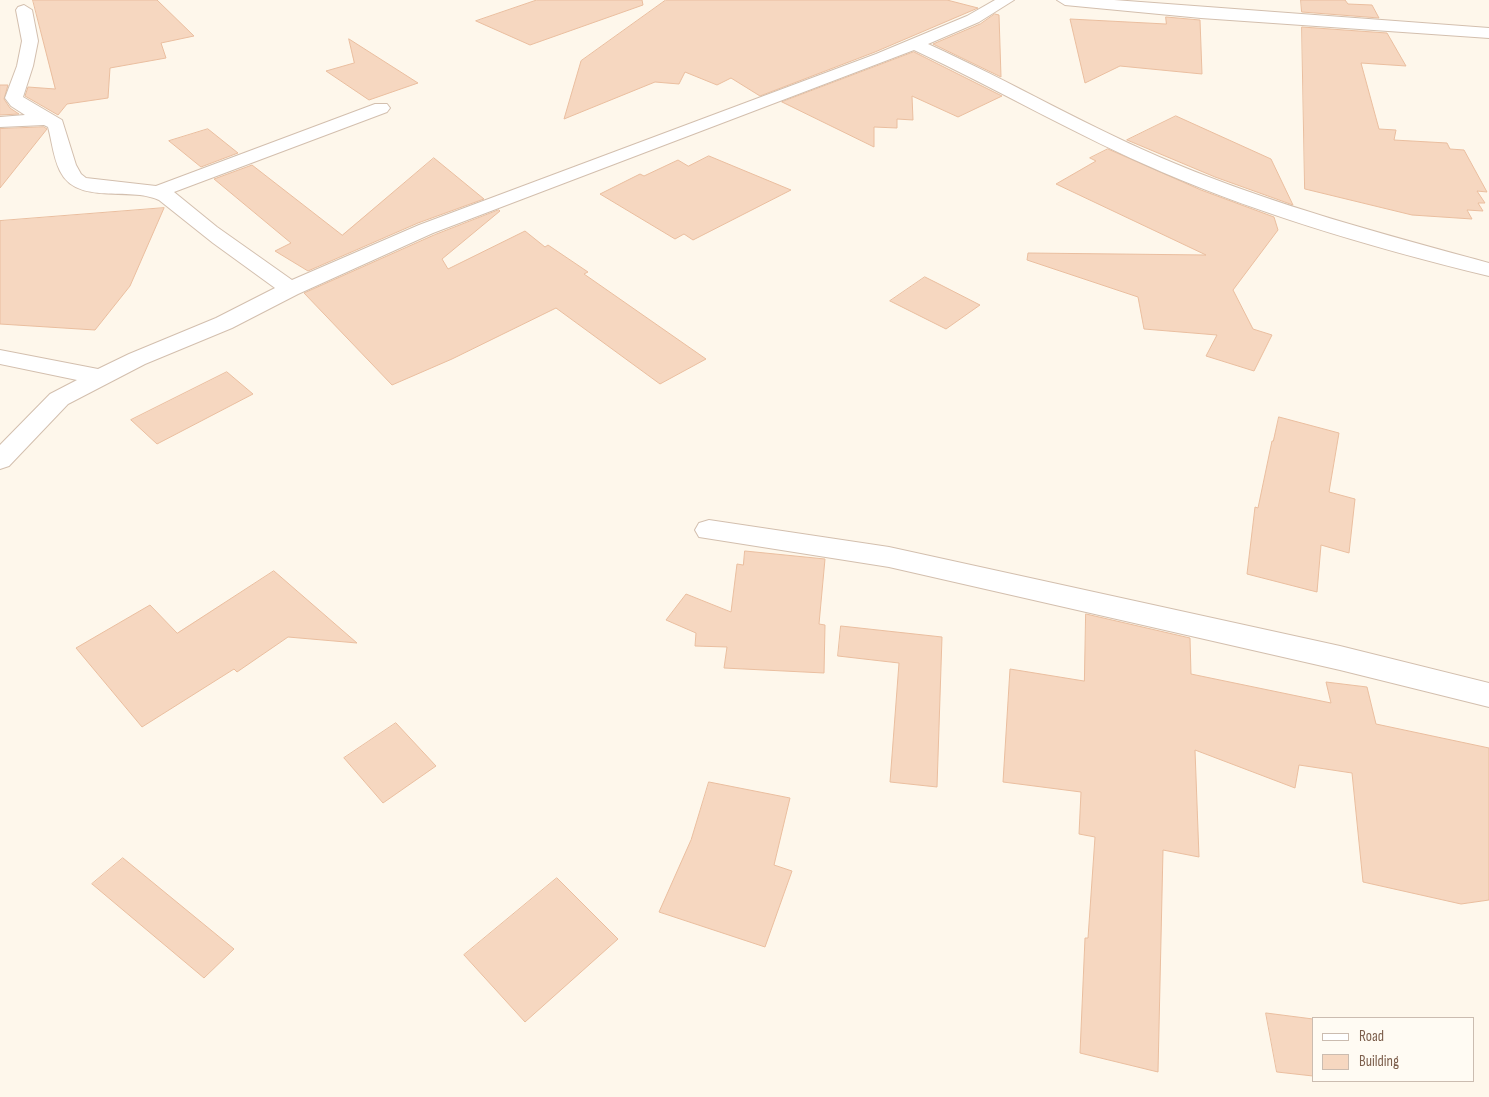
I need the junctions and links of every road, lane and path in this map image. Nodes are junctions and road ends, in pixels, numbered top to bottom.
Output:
1 (1006, 0) edge
2 (1065, 0) edge
3 (24, 10) dead end
4 (1489, 34) edge
5 (914, 44) junction
6 (381, 108) dead end
7 (48, 118) junction
8 (0, 122) edge
9 (157, 192) junction
10 (1489, 270) edge
11 (290, 289) junction
12 (0, 357) edge
13 (99, 376) junction
14 (0, 460) edge
15 (709, 530) dead end
16 (1489, 695) edge

1 - 5 street
2 - 4 street
3 - 7 street
5 - 10 street
5 - 11 street
6 - 9 street
7 - 8 street
7 - 9 street
9 - 11 street
11 - 13 street
12 - 13 street
13 - 14 street
15 - 16 street

